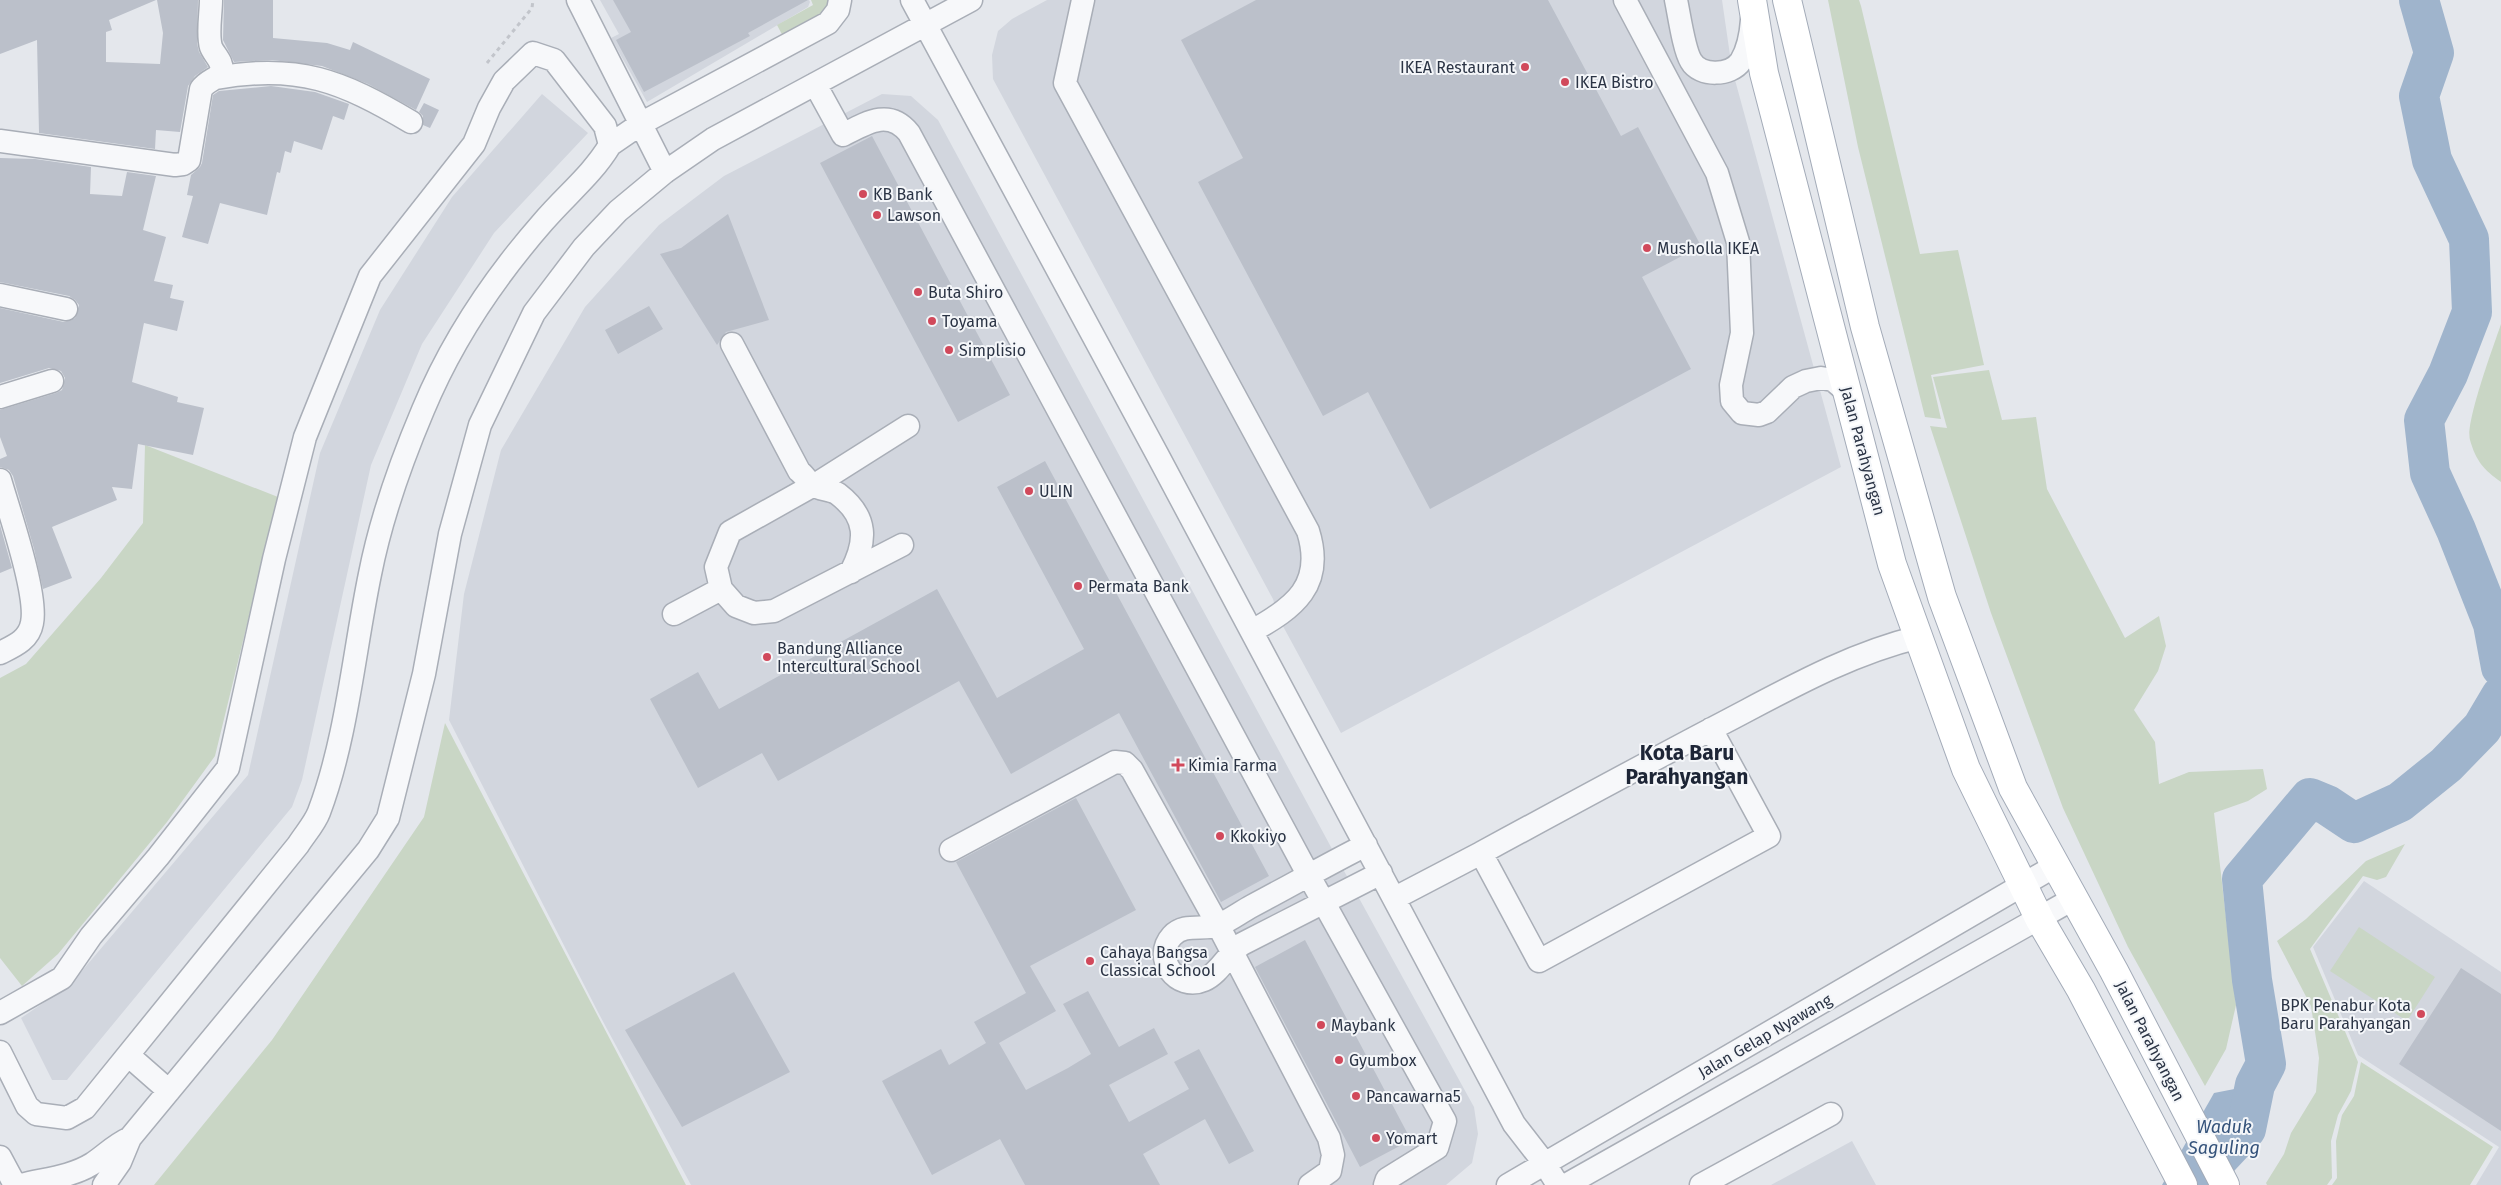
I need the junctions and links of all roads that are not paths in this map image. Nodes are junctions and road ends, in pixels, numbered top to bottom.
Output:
1 (210, 0) edge
2 (578, 0) edge
3 (840, 0) edge
4 (912, 0) edge
5 (971, 0) edge
6 (1083, 0) edge
7 (1625, 0) edge
8 (1676, 0) edge
9 (1787, 0) edge
10 (1753, 2) edge
11 (925, 24) junction
12 (216, 78) junction
13 (815, 84) junction
14 (411, 122) dead end
15 (642, 123) junction
16 (0, 141) edge
17 (610, 146) junction
18 (664, 172) junction
19 (0, 295) edge
20 (66, 308) dead end
21 (732, 344) dead end
22 (52, 381) dead end
23 (1847, 392) junction
24 (0, 397) edge
25 (908, 426) dead end
26 (0, 480) edge
27 (813, 485) junction
28 (902, 545) dead end
29 (852, 572) junction
30 (721, 589) junction
31 (674, 614) dead end
32 (1252, 631) junction
33 (1919, 637) junction
34 (0, 653) edge
35 (1711, 729) junction
36 (1366, 845) junction
37 (951, 850) dead end
38 (1481, 853) junction
39 (2055, 866) junction
40 (1381, 872) junction
41 (1309, 876) junction
42 (2023, 886) junction
43 (1395, 898) junction
44 (2073, 900) junction
45 (1324, 903) junction
46 (2040, 920) junction
47 (1218, 926) junction
48 (1231, 951) junction
49 (0, 1013) edge
50 (0, 1052) edge
51 (128, 1055) junction
52 (169, 1091) junction
53 (1831, 1114) dead end
54 (1514, 1124) junction
55 (130, 1138) junction
56 (0, 1157) edge
57 (1545, 1164) junction
58 (1519, 1182) edge
59 (16, 1185) edge
60 (21, 1185) edge
61 (104, 1185) edge
62 (1310, 1185) edge
63 (1385, 1185) edge
64 (1558, 1185) edge
65 (1566, 1185) edge
66 (1701, 1185) edge
67 (2183, 1185) edge
68 (2225, 1185) edge

1 - 12 street
2 - 15 street
3 - 15 street
4 - 11 street
5 - 11 street
6 - 32 street
7 - 23 street
8 - 10 street
9 - 10 main road
9 - 39 main road, Jalan Parahyangan
10 - 23 main road, Jalan Parahyangan
11 - 13 street
11 - 32 street
12 - 14 street
12 - 16 street
13 - 18 street
13 - 41 street
15 - 17 street
15 - 18 street
17 - 49 street
17 - 51 street
18 - 52 street
19 - 20 street
21 - 27 street
22 - 24 street
23 - 33 main road, Jalan Parahyangan
25 - 27 street
26 - 34 street
27 - 29 street
27 - 30 street
28 - 29 street
29 - 30 street
30 - 31 street
32 - 36 street
33 - 35 street
33 - 42 main road, Jalan Parahyangan
35 - 38 street
35 - 38 street
36 - 40 street
36 - 41 street
37 - 47 street
38 - 43 street
39 - 42 street
39 - 44 main road, Jalan Parahyangan
40 - 43 street
40 - 45 street
41 - 45 street
41 - 47 street
42 - 46 main road, Jalan Parahyangan
42 - 57 street, Jalan Gelap Nyawang
43 - 54 street
44 - 46 street
44 - 68 main road, Jalan Parahyangan
45 - 48 street
45 - 63 street
46 - 65 street, Jalan Gelap Nyawang
46 - 67 main road, Jalan Parahyangan
47 - 48 street
47 - 48 street
48 - 62 street
50 - 51 street
51 - 52 street
52 - 55 street
53 - 66 street
54 - 57 street
54 - 58 street
55 - 60 street
55 - 61 street
56 - 59 street
57 - 58 street, Jalan Gelap Nyawang
57 - 64 street

